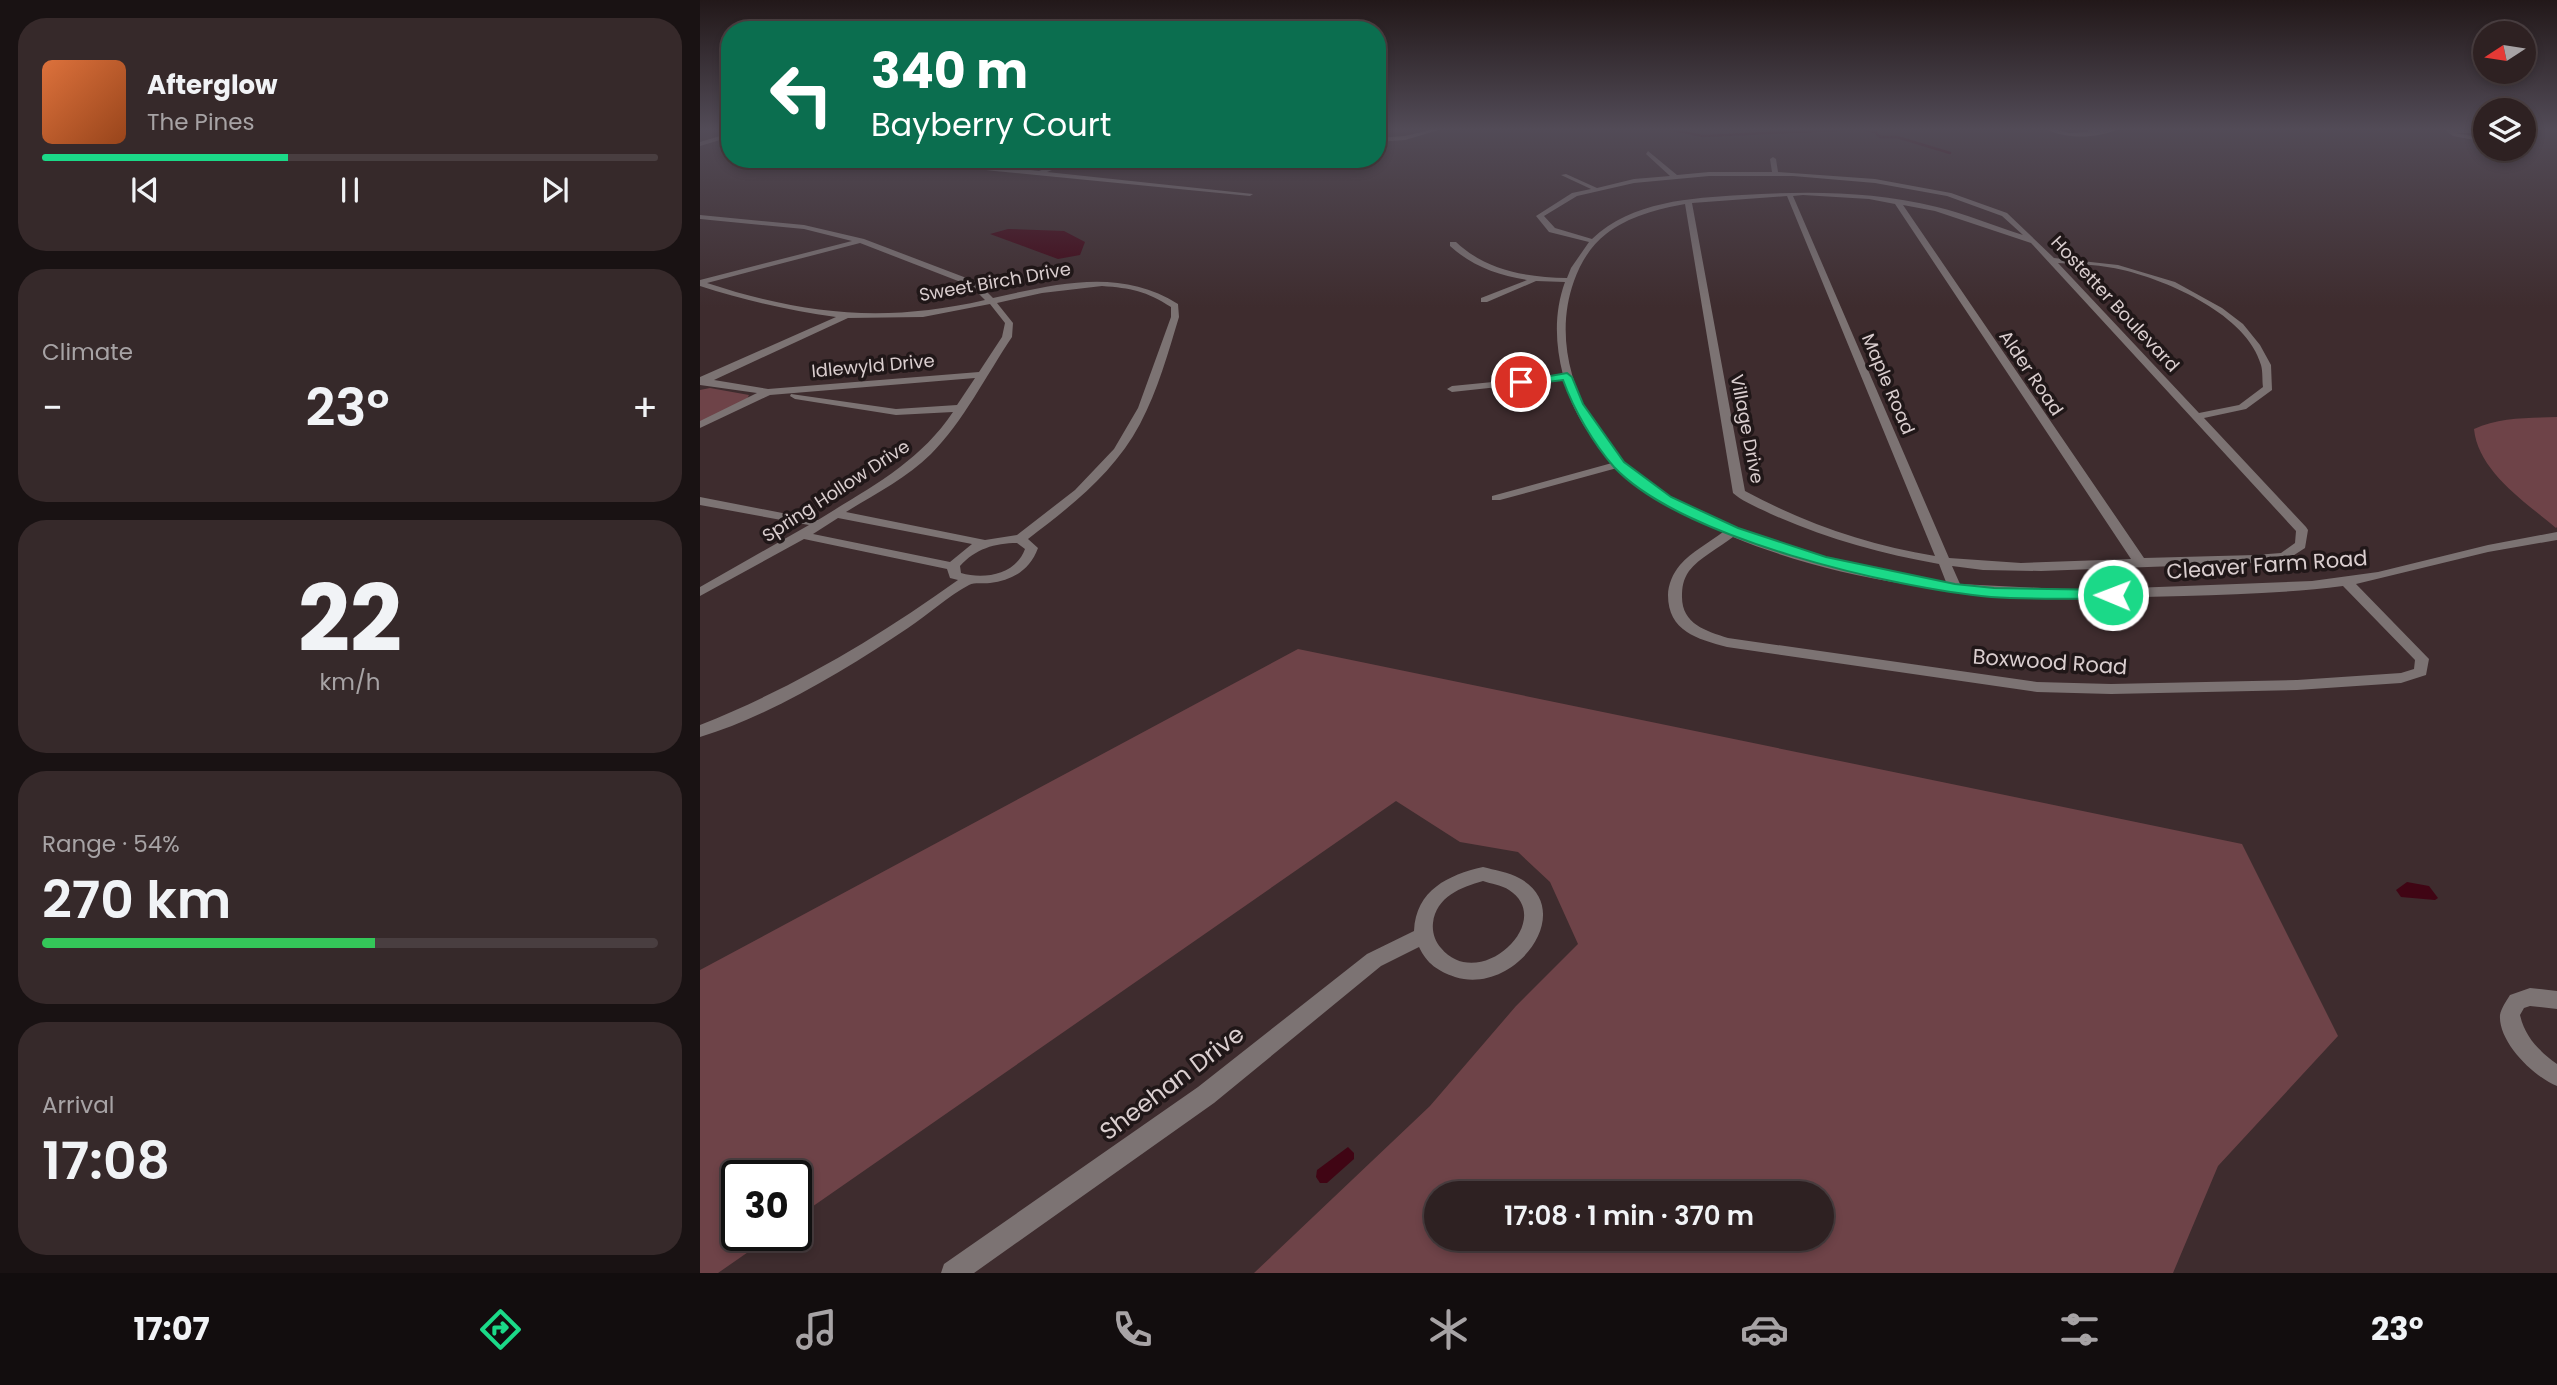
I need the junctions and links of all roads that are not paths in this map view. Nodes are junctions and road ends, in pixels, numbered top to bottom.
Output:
1 (1194, 188) edge
2 (1593, 188) edge
3 (1919, 188) edge
4 (1789, 193) junction
5 (1250, 194) dead end
6 (1688, 201) junction
7 (1897, 202) junction
8 (700, 217) edge
9 (861, 241) junction
10 (2034, 241) junction
11 (1593, 242) junction
12 (1453, 244) dead end
13 (2053, 260) junction
14 (1533, 280) junction
15 (1570, 280) junction
16 (700, 282) edge
17 (1484, 300) dead end
18 (993, 301) junction
19 (848, 315) junction
20 (982, 375) junction
21 (1567, 377) junction
22 (701, 381) edge
23 (1452, 389) dead end
24 (768, 393) junction
25 (960, 408) junction
26 (2198, 416) junction
27 (700, 425) edge
28 (1619, 464) junction
29 (1496, 498) dead end
30 (700, 501) edge
31 (836, 514) junction
32 (820, 524) junction
33 (1733, 531) junction
34 (802, 535) junction
35 (2557, 536) edge
36 (1020, 539) junction
37 (985, 544) junction
38 (1944, 561) junction
39 (2140, 562) junction
40 (953, 566) junction
41 (967, 580) junction
42 (2347, 582) junction
43 (1955, 588) junction
44 (700, 592) edge
45 (700, 731) edge
46 (1422, 936) junction
47 (2557, 1000) edge
48 (2557, 1076) edge
49 (953, 1273) edge

1 - 5 street
2 - 11 street
3 - 10 street
4 - 6 street, Hostetter Boulevard
4 - 7 street, Hostetter Boulevard
4 - 38 street, Maple Road
6 - 11 street, Hostetter Boulevard
6 - 38 street, Village Drive
7 - 10 street, Hostetter Boulevard
7 - 39 street, Alder Road
8 - 9 street, Spring Hollow Drive
9 - 16 street
9 - 18 street, Spring Hollow Drive
10 - 13 street, Hostetter Boulevard
11 - 15 street, Cleaver Farm Road
12 - 14 street
13 - 26 street, Hostetter Boulevard
13 - 26 street
14 - 15 street
14 - 17 street
15 - 21 street, Cleaver Farm Road
16 - 19 street, Sweet Birch Drive
18 - 19 street, Sweet Birch Drive
18 - 20 street, Spring Hollow Drive
18 - 36 street, Sweet Birch Drive
19 - 22 street
20 - 24 street, Idlewyld Drive
20 - 25 street, Spring Hollow Drive
21 - 23 street
21 - 28 street, Cleaver Farm Road
22 - 24 street, Idlewyld Drive
24 - 25 street, Idlewyld Drive
24 - 27 street
25 - 31 street, Spring Hollow Drive
26 - 39 street, Cleaver Farm Road
28 - 29 street
28 - 33 street, Cleaver Farm Road
30 - 32 street
31 - 32 street, Spring Hollow Drive
31 - 37 street
32 - 34 street, Spring Hollow Drive
33 - 42 street, Boxwood Road
33 - 43 street, Cleaver Farm Road
34 - 40 street
34 - 44 street, Spring Hollow Drive
35 - 42 street, Cleaver Farm Road
36 - 37 street
36 - 41 street
37 - 40 street
38 - 39 street
38 - 43 street, Maple Road
40 - 41 street
41 - 45 street
42 - 43 street, Cleaver Farm Road
46 - 46 street
46 - 49 street, Sheehan Drive
47 - 48 street

